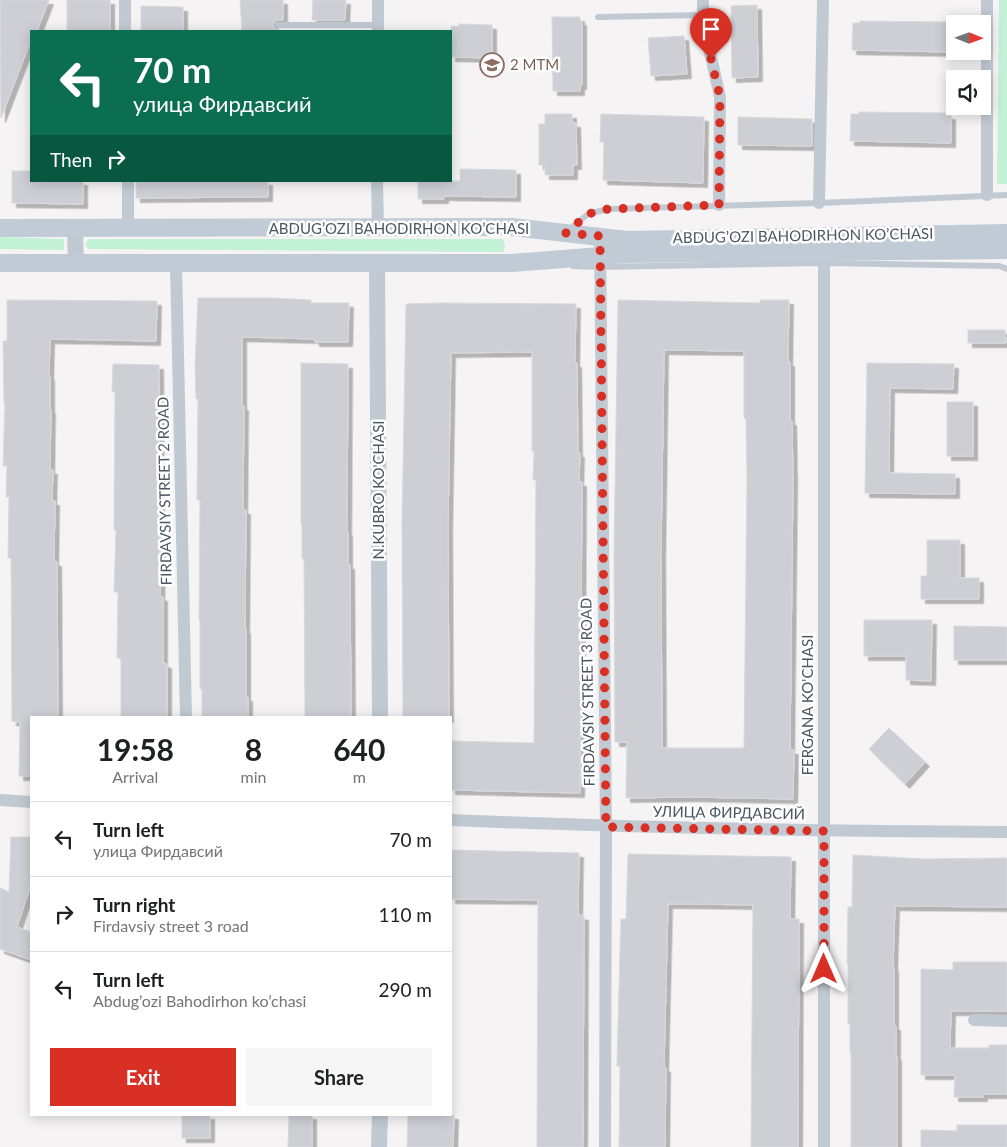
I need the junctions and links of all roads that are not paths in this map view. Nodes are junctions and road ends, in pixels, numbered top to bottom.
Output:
1 (125, 0) edge
2 (378, 0) edge
3 (703, 0) edge
4 (823, 0) edge
5 (987, 0) edge
6 (703, 15) junction
7 (598, 16) dead end
8 (278, 25) dead end
9 (378, 28) edge
10 (126, 30) edge
11 (128, 182) edge
12 (377, 182) edge
13 (987, 195) junction
14 (1007, 195) edge
15 (819, 203) junction
16 (719, 205) junction
17 (378, 227) junction
18 (0, 228) edge
19 (75, 228) junction
20 (128, 228) junction
21 (566, 233) junction
22 (1007, 233) edge
23 (600, 236) junction
24 (965, 242) junction
25 (1007, 250) edge
26 (599, 262) junction
27 (0, 263) edge
28 (76, 263) junction
29 (176, 263) junction
30 (377, 263) junction
31 (824, 263) junction
32 (1007, 269) edge
33 (186, 716) edge
34 (380, 716) edge
35 (0, 800) edge
36 (30, 802) edge
37 (452, 820) edge
38 (606, 827) junction
39 (824, 831) junction
40 (1007, 832) edge
41 (974, 1020) dead end
42 (1007, 1021) edge
43 (380, 1116) edge
44 (379, 1147) edge
45 (604, 1147) edge
46 (824, 1147) edge

1 - 10 street
2 - 9 street
3 - 6 street
4 - 15 street
5 - 13 street
6 - 7 lane
6 - 16 street
8 - 9 lane
11 - 20 street
12 - 17 street
13 - 14 lane
13 - 15 lane
15 - 16 lane
16 - 21 lane
17 - 20 main road, ABDUG’OZI BAHODIRHON KO’CHASI
17 - 21 main road, ABDUG’OZI BAHODIRHON KO’CHASI
18 - 19 main road, ABDUG’OZI BAHODIRHON KO’CHASI
19 - 20 main road, ABDUG’OZI BAHODIRHON KO’CHASI
19 - 28 street
21 - 23 main road, ABDUG’OZI BAHODIRHON KO’CHASI
22 - 24 main road, ABDUG’OZI BAHODIRHON KO’CHASI
23 - 24 main road, ABDUG’OZI BAHODIRHON KO’CHASI
23 - 26 street, FIRDAVSIY STREET 3 ROAD
24 - 25 main road, ABDUG’OZI BAHODIRHON KO’CHASI
24 - 26 main road, ABDUG’OZI BAHODIRHON KO’CHASI
26 - 30 main road, ABDUG’OZI BAHODIRHON KO’CHASI
26 - 31 lane
26 - 38 street, FIRDAVSIY STREET 3 ROAD
27 - 28 main road, ABDUG’OZI BAHODIRHON KO’CHASI
28 - 29 main road, ABDUG’OZI BAHODIRHON KO’CHASI
29 - 30 main road, ABDUG’OZI BAHODIRHON KO’CHASI
29 - 33 street, FIRDAVSIY STREET 2 ROAD
30 - 34 street, N.KUBRO KO'CHASI
31 - 32 lane
31 - 39 street, FERGANA KO'CHASI
35 - 36 street
37 - 38 street, УЛИЦА ФИРДАВСИЙ
38 - 39 street, УЛИЦА ФИРДАВСИЙ
38 - 45 street, FIRDAVSIY STREET 3 ROAD
39 - 40 street, УЛИЦА ФИРДАВСИЙ
39 - 46 street, FERGANA KO'CHASI
41 - 42 street
43 - 44 street

